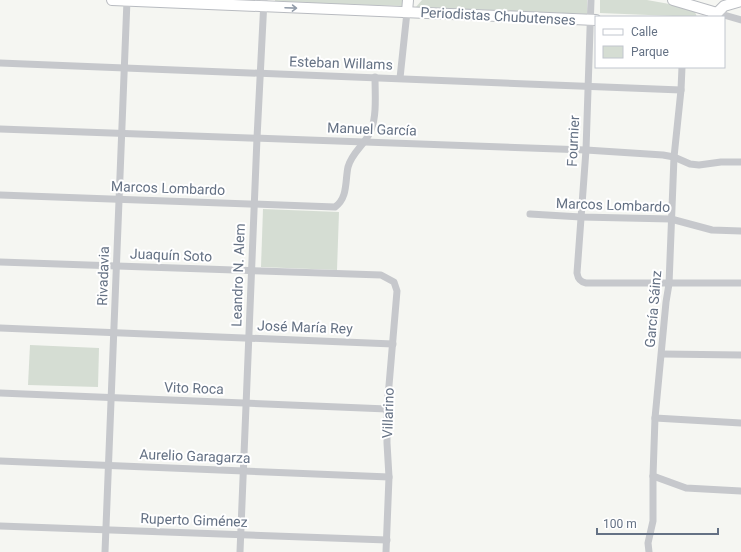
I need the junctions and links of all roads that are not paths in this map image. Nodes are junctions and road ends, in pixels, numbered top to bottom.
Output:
1 (112, 0) edge
2 (127, 0) edge
3 (408, 0) edge
4 (591, 0) edge
5 (680, 1) edge
6 (741, 1) edge
7 (264, 3) edge
8 (407, 12) junction
9 (715, 15) edge
10 (725, 17) edge
11 (593, 20) edge
12 (741, 20) edge
13 (0, 63) edge
14 (123, 67) junction
15 (682, 68) edge
16 (260, 73) junction
17 (376, 77) junction
18 (400, 78) junction
19 (588, 86) junction
20 (681, 90) junction
21 (0, 129) edge
22 (122, 133) junction
23 (257, 138) junction
24 (365, 142) junction
25 (586, 150) junction
26 (674, 157) junction
27 (741, 162) edge
28 (0, 195) edge
29 (119, 199) junction
30 (254, 204) junction
31 (530, 214) dead end
32 (581, 217) junction
33 (671, 219) junction
34 (741, 231) edge
35 (0, 262) edge
36 (117, 266) junction
37 (251, 271) junction
38 (388, 278) joint
39 (741, 283) edge
40 (669, 284) junction
41 (0, 328) edge
42 (114, 333) junction
43 (248, 338) junction
44 (392, 344) junction
45 (662, 354) junction
46 (741, 355) edge
47 (0, 393) edge
48 (111, 397) junction
49 (246, 403) junction
50 (388, 409) junction
51 (655, 418) junction
52 (741, 423) edge
53 (0, 461) edge
54 (108, 465) junction
55 (243, 470) junction
56 (653, 476) junction
57 (390, 477) junction
58 (741, 491) edge
59 (0, 526) edge
60 (106, 530) junction
61 (240, 535) junction
62 (387, 540) junction
63 (105, 552) edge
64 (240, 552) edge
65 (386, 552) edge
66 (648, 552) edge

1 - 2 street, Periodistas Chubutenses
2 - 7 street, Periodistas Chubutenses
2 - 14 street, Rivadavia
3 - 8 street
4 - 11 street, Fournier
5 - 9 street
6 - 9 street
7 -> 8 street, Periodistas Chubutenses
7 - 16 street, Leandro N. Alem
8 - 11 street, Periodistas Chubutenses
8 - 18 street
10 - 12 street
11 - 19 street, Fournier
13 - 14 street, Esteban Willams
14 - 16 street, Esteban Willams
14 - 22 street, Rivadavia
15 - 20 street, García Sáinz
16 - 17 street, Esteban Willams
16 - 23 street, Leandro N. Alem
17 - 18 street, Esteban Willams
17 - 24 street
18 - 19 street, Esteban Willams
19 - 20 street, Esteban Willams
19 - 25 street, Fournier
20 - 26 street, García Sáinz
21 - 22 street, Manuel García
22 - 23 street, Manuel García
22 - 29 street, Rivadavia
23 - 24 street, Manuel García
23 - 30 street, Leandro N. Alem
24 - 25 street, Manuel García
24 - 30 street, Marcos Lombardo
25 - 26 street, Manuel García
25 - 32 street, Fournier
26 - 27 street, Manuel García
26 - 33 street, García Sáinz
28 - 29 street, Marcos Lombardo
29 - 30 street, Marcos Lombardo
29 - 36 street, Rivadavia
30 - 37 street, Leandro N. Alem
31 - 32 street, Marcos Lombardo
32 - 33 street, Marcos Lombardo
32 - 40 street, Fournier
33 - 34 street, Marcos Lombardo
33 - 40 street, García Sáinz
35 - 36 street, Juaquín Soto
36 - 37 street, Juaquín Soto
36 - 42 street, Rivadavia
37 - 38 street, Juaquín Soto
37 - 43 street, Leandro N. Alem
38 - 44 street, Villarino
39 - 40 street
40 - 45 street, García Sáinz
41 - 42 street, José María Rey
42 - 43 street, José María Rey
42 - 48 street, Rivadavia
43 - 44 street, José María Rey
43 - 49 street, Leandro N. Alem
44 - 50 street, Villarino
45 - 46 street
45 - 51 street, García Sáinz
47 - 48 street, Vito Roca
48 - 49 street, Vito Roca
48 - 54 street, Rivadavia
49 - 50 street, Vito Roca
49 - 55 street, Leandro N. Alem
50 - 57 street, Villarino
51 - 52 street
51 - 56 street, García Sáinz
53 - 54 street, Aurelio Garagarza
54 - 55 street, Aurelio Garagarza
54 - 60 street, Rivadavia
55 - 57 street, Aurelio Garagarza
55 - 61 street, Leandro N. Alem
56 - 58 street
56 - 66 street, García Sáinz
57 - 62 street, Villarino
59 - 60 street, Ruperto Giménez
60 - 61 street, Ruperto Giménez
60 - 63 street, Rivadavia
61 - 62 street, Ruperto Giménez
61 - 64 street, Leandro N. Alem
62 - 65 street, Villarino

